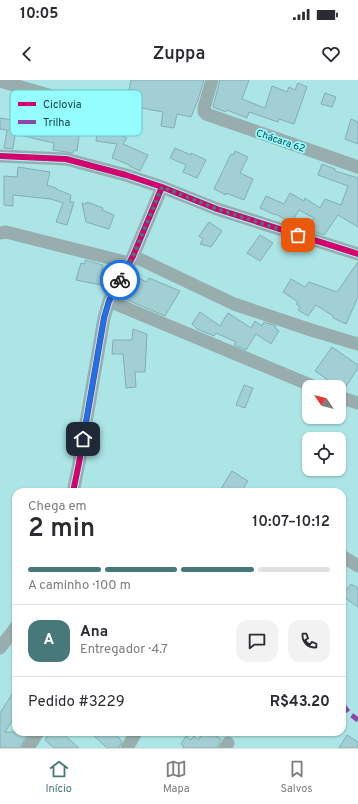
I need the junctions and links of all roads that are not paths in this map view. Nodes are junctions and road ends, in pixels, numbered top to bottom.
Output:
1 (212, 80) edge
2 (0, 81) edge
3 (31, 90) edge
4 (0, 156) edge
5 (358, 167) edge
6 (162, 187) junction
7 (0, 233) edge
8 (358, 254) edge
9 (131, 260) junction
10 (109, 301) junction
11 (358, 344) edge
12 (302, 382) edge
13 (346, 399) edge
14 (358, 403) edge
15 (74, 488) edge
16 (346, 558) edge
17 (358, 566) edge
18 (12, 632) edge
19 (0, 648) edge
20 (36, 736) edge
21 (135, 736) edge
22 (28, 748) edge
23 (127, 748) edge

1 - 5 street, Chácara 62
2 - 3 street
4 - 6 street
6 - 8 street
6 - 9 street
7 - 9 street
9 - 10 street
9 - 11 street
10 - 12 street
10 - 15 street
13 - 14 street
16 - 17 street
18 - 19 street
20 - 22 street
21 - 23 street

